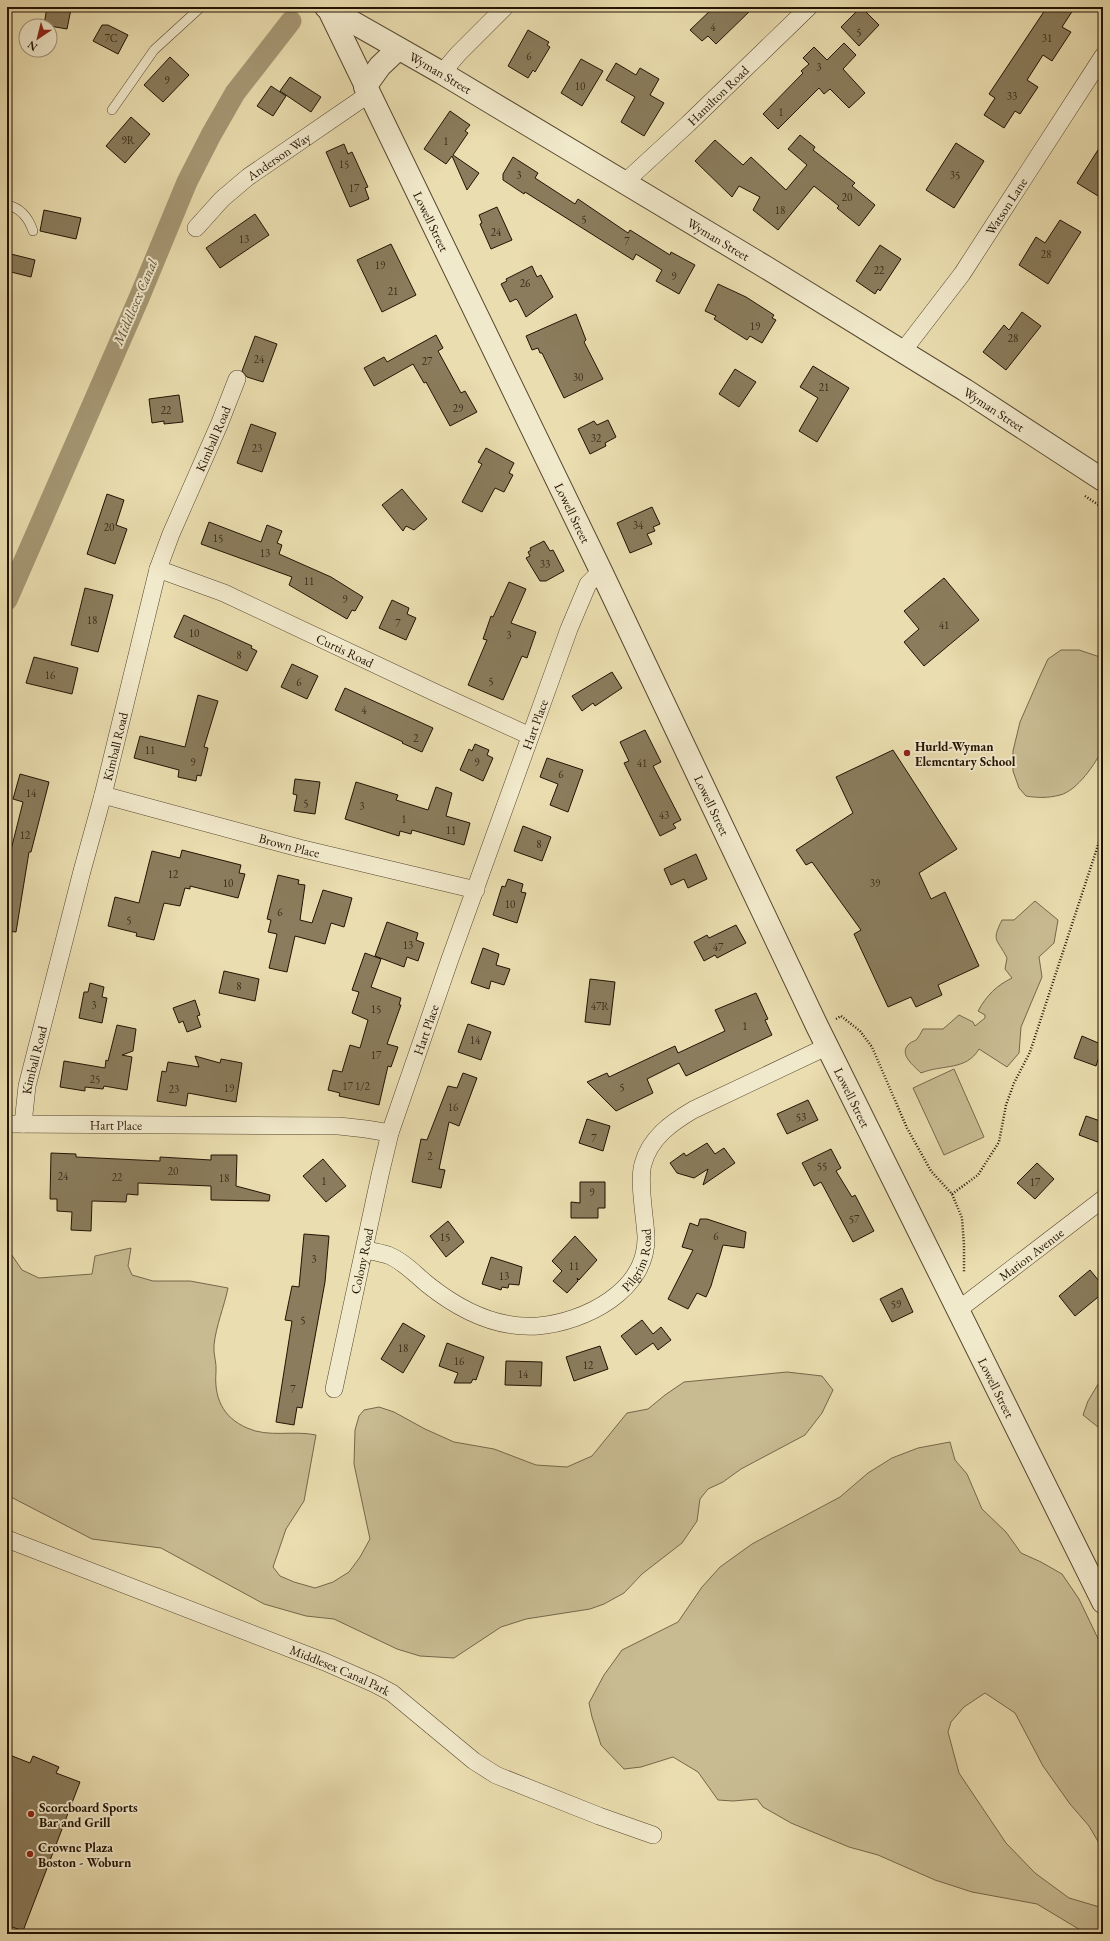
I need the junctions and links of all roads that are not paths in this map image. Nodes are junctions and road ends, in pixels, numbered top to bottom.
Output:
1 (201, 7) edge
2 (505, 7) edge
3 (809, 7) edge
4 (327, 8) edge
5 (398, 49) junction
6 (1103, 56) edge
7 (442, 73) junction
8 (367, 90) junction
9 (112, 110) dead end
10 (625, 182) junction
11 (7, 205) edge
12 (196, 228) dead end
13 (33, 231) dead end
14 (903, 351) junction
15 (237, 379) dead end
16 (1103, 480) edge
17 (158, 569) junction
18 (601, 571) junction
19 (530, 736) junction
20 (103, 795) junction
21 (476, 890) junction
22 (828, 1046) junction
23 (15, 1124) edge
24 (390, 1133) junction
25 (1103, 1199) edge
26 (365, 1250) junction
27 (958, 1310) junction
28 (334, 1389) dead end
29 (7, 1539) edge
30 (1103, 1602) edge
31 (653, 1835) dead end

1 - 9 lane
2 - 7 street
3 - 10 street, Hamilton Road
4 - 5 street, Wyman Street
4 - 8 street, Lowell Street
5 - 7 street, Wyman Street
5 - 8 street
6 - 14 street, Watson Lane
7 - 10 street, Wyman Street
8 - 12 street, Anderson Way
8 - 18 street, Lowell Street
10 - 14 street, Wyman Street
11 - 13 lane
14 - 16 street, Wyman Street
15 - 17 street, Kimball Road
17 - 19 street, Curtis Road
17 - 20 street, Kimball Road
18 - 19 street, Hart Place
18 - 22 street, Lowell Street
19 - 21 street, Hart Place
20 - 21 street, Brown Place
20 - 23 street, Kimball Road
21 - 24 street, Hart Place
22 - 26 street, Pilgrim Road
22 - 27 street, Lowell Street
23 - 24 street, Hart Place
24 - 26 street, Colony Road
25 - 27 street, Marion Avenue
26 - 28 street, Colony Road
27 - 30 street, Lowell Street
29 - 31 street, Middlesex Canal Park

